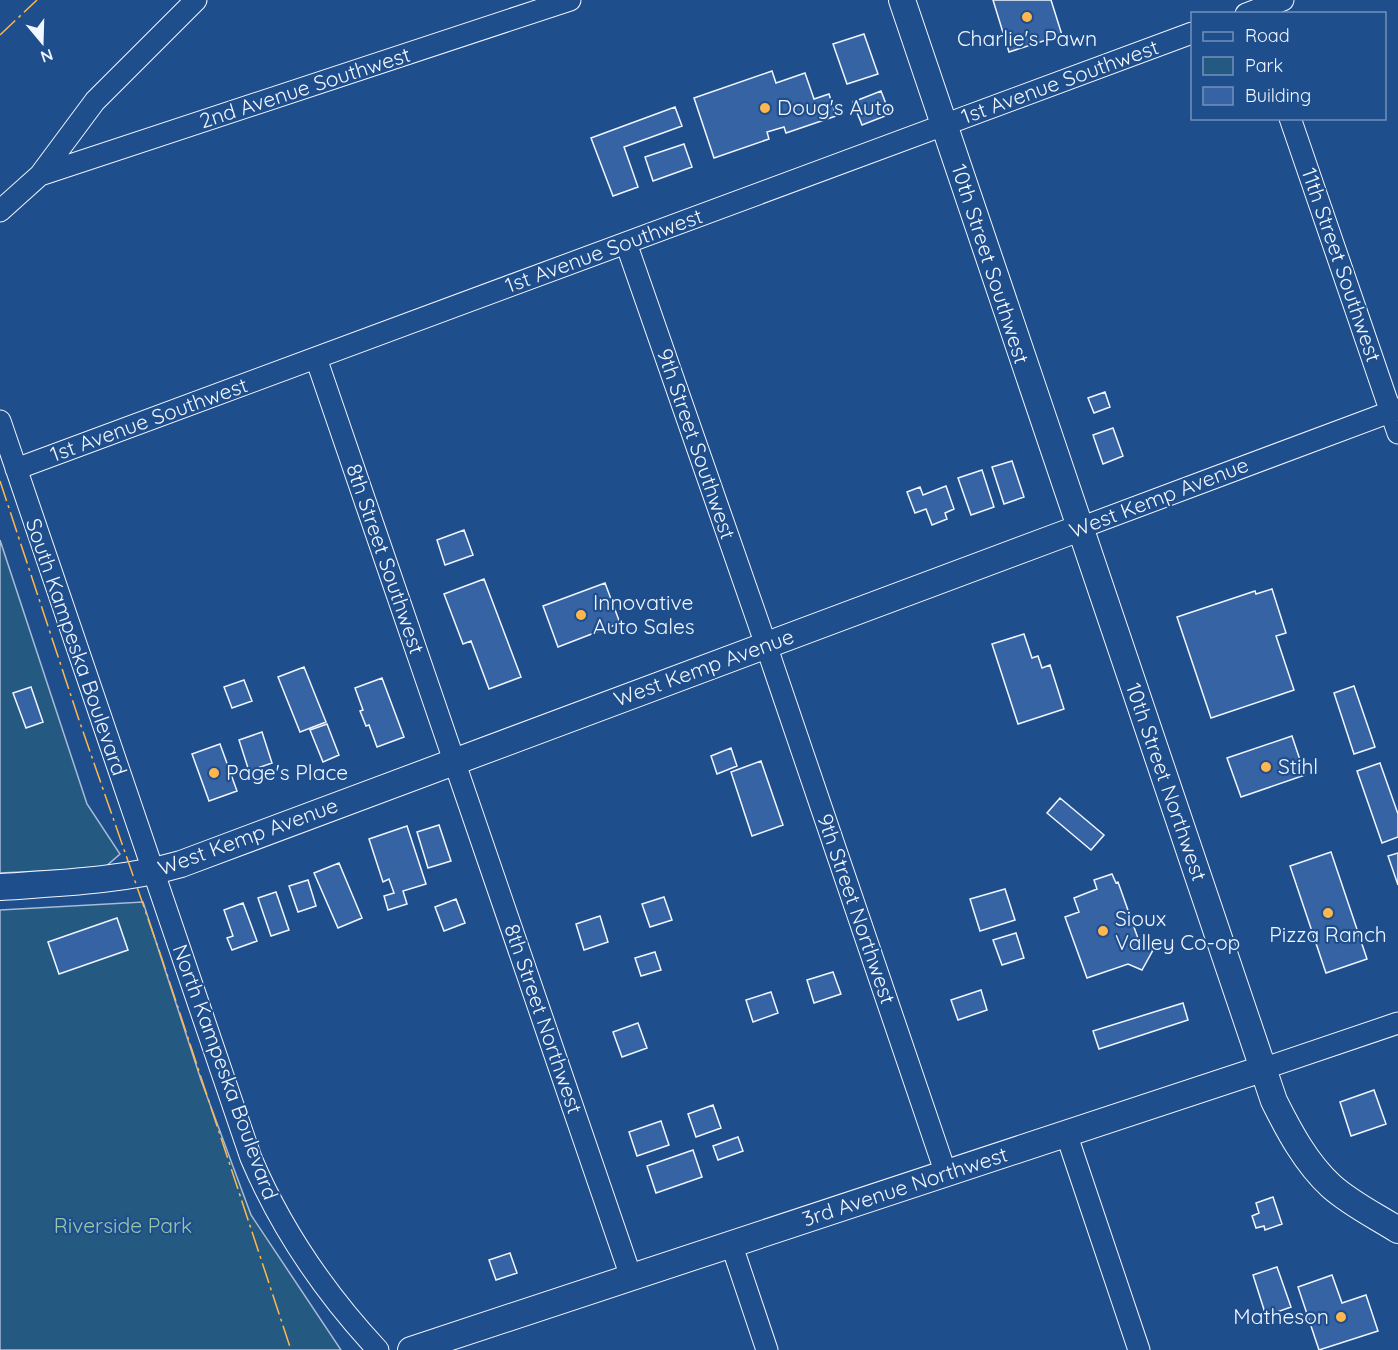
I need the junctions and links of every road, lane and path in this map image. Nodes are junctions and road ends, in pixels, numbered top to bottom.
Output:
1 (196, 0) edge
2 (570, 0) edge
3 (902, 0) edge
4 (1283, 0) edge
5 (1250, 10) edge
6 (1191, 33) edge
7 (1291, 120) edge
8 (944, 126) junction
9 (40, 175) junction
10 (0, 211) edge
11 (626, 243) junction
12 (316, 358) junction
13 (1394, 411) edge
14 (0, 421) edge
15 (1398, 433) edge
16 (16, 469) junction
17 (1080, 528) junction
18 (766, 645) junction
19 (454, 761) junction
20 (153, 872) junction
21 (0, 886) edge
22 (1398, 1023) edge
23 (1262, 1069) junction
24 (1066, 1133) junction
25 (946, 1174) junction
26 (1398, 1230) edge
27 (731, 1243) junction
28 (631, 1277) junction
29 (378, 1350) edge
30 (411, 1350) edge
31 (767, 1350) edge
32 (1139, 1350) edge

1 - 9 street
2 - 9 street, 2nd Avenue Southwest
3 - 8 main road, 10th Street Southwest
4 - 5 street
6 - 8 street, 1st Avenue Southwest
7 - 13 street, 11th Street Southwest
8 - 11 street, 1st Avenue Southwest
8 - 17 main road, 10th Street Southwest
9 - 10 street
11 - 12 street, 1st Avenue Southwest
11 - 18 street, 9th Street Southwest
12 - 16 street, 1st Avenue Southwest
12 - 19 street, 8th Street Southwest
13 - 15 street, 11th Street Southwest
13 - 17 street, West Kemp Avenue
14 - 16 street, South Kampeska Boulevard
16 - 20 street, South Kampeska Boulevard
17 - 18 main road, West Kemp Avenue
17 - 23 main road, 10th Street Northwest
18 - 19 main road, West Kemp Avenue
18 - 25 street, 9th Street Northwest
19 - 20 main road, West Kemp Avenue
19 - 28 street, 8th Street Northwest
20 - 21 main road, West Kemp Avenue
20 - 29 street, North Kampeska Boulevard
22 - 23 street, 3rd Avenue Northwest
23 - 24 main road, 3rd Avenue Northwest
23 - 26 main road, 10th Street Northwest
24 - 25 main road, 3rd Avenue Northwest
24 - 32 street
25 - 27 main road, 3rd Avenue Northwest
27 - 28 main road, 3rd Avenue Northwest
27 - 31 street
28 - 30 main road, 3rd Avenue Northwest

